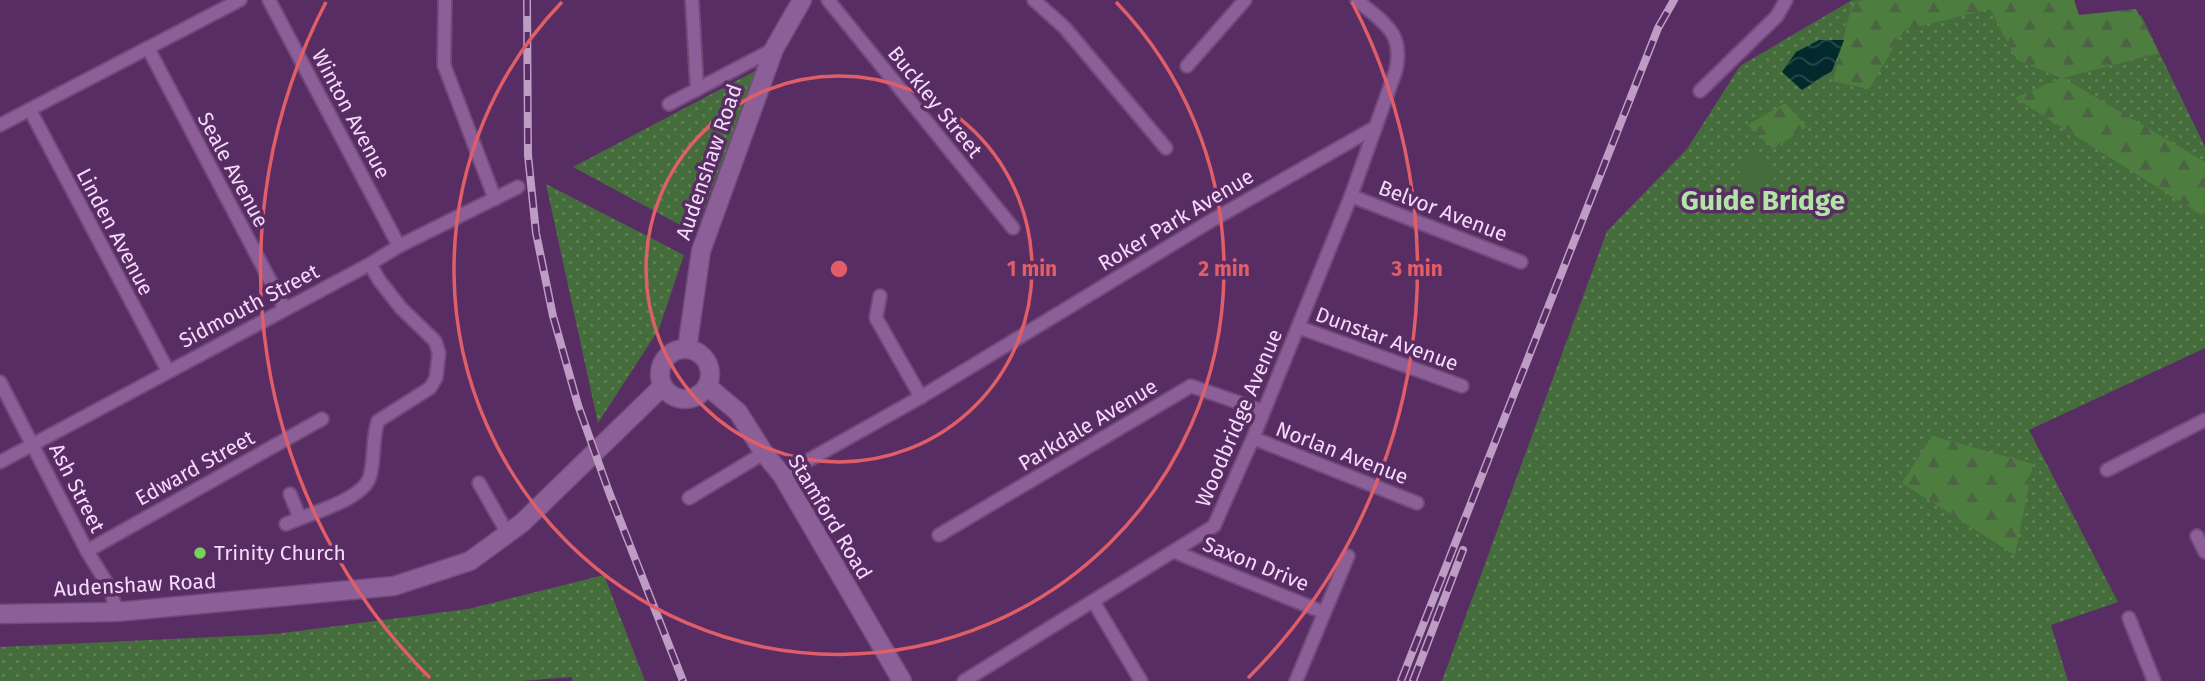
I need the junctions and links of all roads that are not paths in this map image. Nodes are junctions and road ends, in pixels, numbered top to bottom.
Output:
1 (240, 0) edge
2 (269, 0) edge
3 (445, 0) edge
4 (692, 0) edge
5 (802, 0) edge
6 (828, 0) edge
7 (1034, 0) edge
8 (1245, 0) edge
9 (1357, 0) edge
10 (1786, 0) edge
11 (148, 48) junction
12 (774, 49) junction
13 (1187, 66) dead end
14 (697, 89) junction
15 (1700, 91) dead end
16 (669, 104) dead end
17 (30, 110) junction
18 (0, 125) edge
19 (1374, 128) junction
20 (1166, 148) dead end
21 (518, 187) dead end
22 (1351, 196) junction
23 (495, 199) junction
24 (1013, 228) dead end
25 (399, 246) junction
26 (1521, 261) dead end
27 (370, 264) junction
28 (880, 296) dead end
29 (285, 309) junction
30 (1298, 327) junction
31 (687, 349) junction
32 (168, 371) junction
33 (0, 382) edge
34 (663, 386) junction
35 (707, 386) junction
36 (1462, 386) dead end
37 (921, 397) junction
38 (1263, 411) junction
39 (322, 419) dead end
40 (2205, 419) edge
41 (1253, 439) junction
42 (33, 444) junction
43 (764, 453) junction
44 (0, 462) edge
45 (2107, 470) dead end
46 (782, 475) junction
47 (479, 483) dead end
48 (290, 494) dead end
49 (689, 498) dead end
50 (1417, 503) dead end
51 (300, 518) junction
52 (286, 524) dead end
53 (508, 534) junction
54 (939, 536) dead end
55 (2197, 536) dead end
56 (87, 551) junction
57 (1175, 552) junction
58 (2205, 552) edge
59 (1348, 556) dead end
60 (1093, 601) junction
61 (116, 612) junction
62 (1323, 612) junction
63 (0, 614) edge
64 (2129, 618) dead end
65 (902, 681) edge
66 (964, 681) edge
67 (1141, 681) edge
68 (1296, 681) edge
69 (2154, 681) edge

1 - 11 street
2 - 25 street, Winton Avenue
3 - 23 street
4 - 14 street
5 - 12 main road, Audenshaw Road
6 - 24 street, Buckley Street
7 - 20 street
8 - 13 street
9 - 19 street, Woodbridge Avenue
10 - 15 street
11 - 17 street
11 - 29 street, Seale Avenue
12 - 14 street
12 - 31 main road, Audenshaw Road
14 - 16 street
17 - 18 street
17 - 32 street, Linden Avenue
19 - 22 street, Woodbridge Avenue
19 - 37 street, Roker Park Avenue
21 - 23 street, Sidmouth Street
22 - 26 street, Belvor Avenue
22 - 30 street, Woodbridge Avenue
23 - 25 street, Sidmouth Street
25 - 27 street, Sidmouth Street
27 - 29 street, Sidmouth Street
27 - 51 street
28 - 37 street
29 - 32 street, Sidmouth Street
30 - 36 street, Dunstar Avenue
30 - 38 street, Woodbridge Avenue
31 - 34 main road
31 - 35 main road
32 - 42 street, Sidmouth Street
33 - 42 street, Ash Street
34 - 35 main road
34 - 53 main road, Audenshaw Road
35 - 43 main road, Stamford Road
37 - 46 street, Roker Park Avenue
38 - 41 street, Woodbridge Avenue
38 - 54 street, Parkdale Avenue
39 - 56 street, Edward Street
40 - 45 street
41 - 50 street, Norlan Avenue
41 - 57 street, Woodbridge Avenue
42 - 44 street, Sidmouth Street
42 - 56 street, Ash Street
43 - 46 main road, Stamford Road
43 - 49 street
46 - 65 main road, Stamford Road
47 - 53 street
48 - 51 street
51 - 52 street
53 - 61 main road, Audenshaw Road
55 - 58 street
56 - 61 street, Ash Street
57 - 60 street, Woodbridge Avenue
57 - 62 street, Saxon Drive
59 - 62 street
60 - 66 street, Woodbridge Avenue
60 - 67 street
61 - 63 main road, Audenshaw Road
62 - 68 street
64 - 69 street

